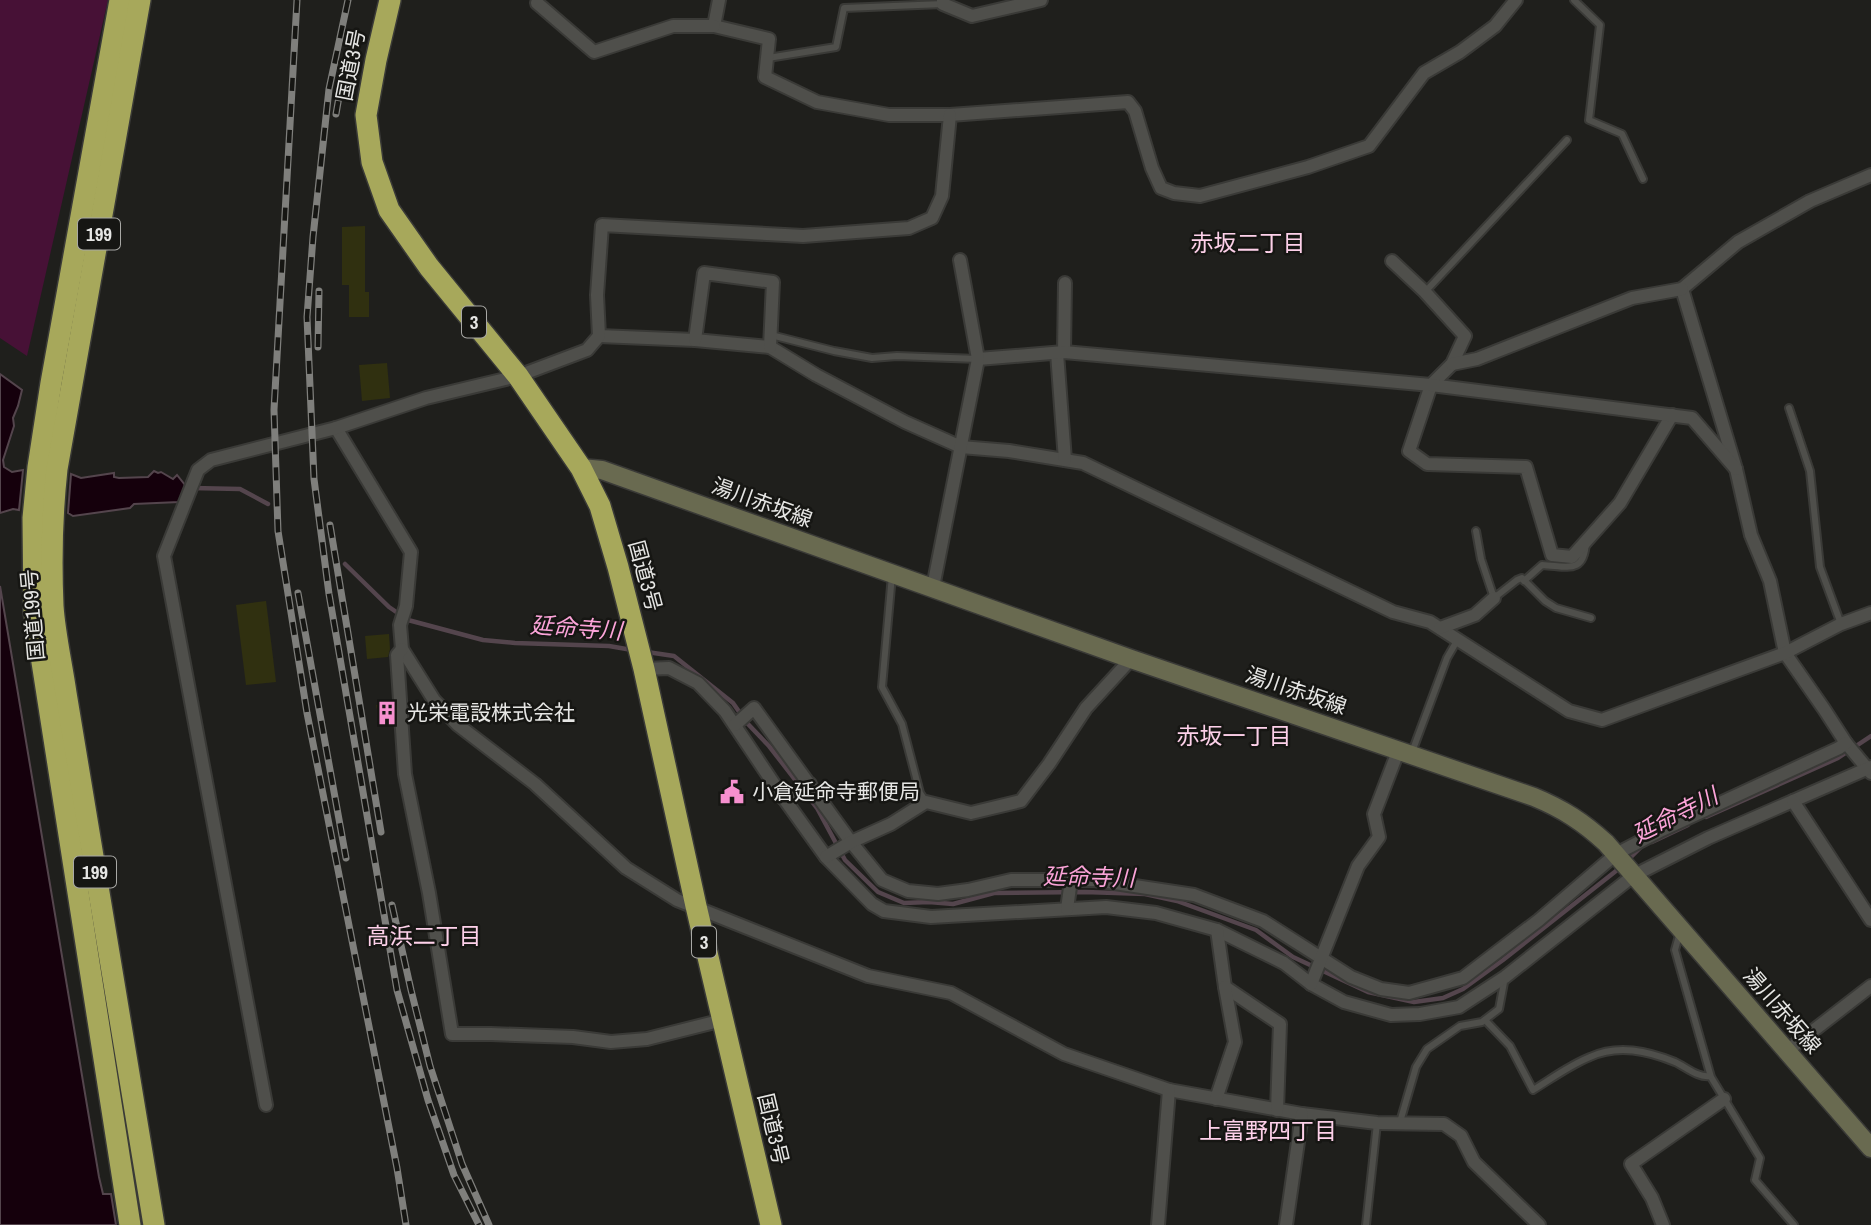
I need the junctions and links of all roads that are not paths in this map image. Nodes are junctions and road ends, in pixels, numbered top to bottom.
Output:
1 (120, 0) edge
2 (141, 0) edge
3 (390, 0) edge
4 (719, 0) edge
5 (1041, 0) edge
6 (1517, 0) edge
7 (1574, 0) edge
8 (943, 2) edge
9 (537, 4) dead end
10 (713, 26) junction
11 (767, 59) junction
12 (950, 115) junction
13 (1567, 140) dead end
14 (1871, 175) edge
15 (1643, 179) dead end
16 (960, 260) dead end
17 (1391, 261) dead end
18 (1065, 283) dead end
19 (1682, 289) junction
20 (1426, 292) junction
21 (599, 336) junction
22 (695, 340) junction
23 (770, 341) junction
24 (1060, 353) junction
25 (978, 359) junction
26 (1452, 364) junction
27 (518, 376) junction
28 (1432, 385) junction
29 (1788, 408) dead end
30 (1672, 415) junction
31 (335, 428) junction
32 (961, 447) junction
33 (1065, 460) junction
34 (47, 468) junction
35 (581, 468) junction
36 (1736, 468) junction
37 (43, 518) junction
38 (1476, 531) dead end
39 (1587, 541) junction
40 (892, 573) junction
41 (1524, 580) junction
42 (933, 587) junction
43 (1494, 598) junction
44 (1871, 613) edge
45 (1591, 618) dead end
46 (1841, 624) junction
47 (1440, 628) junction
48 (1458, 639) junction
49 (402, 649) junction
50 (1785, 653) junction
51 (1130, 659) junction
52 (643, 664) junction
53 (735, 725) junction
54 (1846, 743) junction
55 (1405, 751) junction
56 (1870, 770) edge
57 (810, 784) junction
58 (784, 799) junction
59 (1793, 801) junction
60 (926, 802) junction
61 (852, 842) junction
62 (1616, 854) junction
63 (826, 857) junction
64 (1633, 876) junction
65 (1071, 880) junction
66 (696, 906) junction
67 (1067, 909) junction
68 (1871, 920) edge
69 (1217, 930) junction
70 (1681, 930) junction
71 (1320, 959) junction
72 (1505, 977) junction
73 (1311, 984) junction
74 (1871, 986) edge
75 (1225, 987) junction
76 (723, 1020) junction
77 (1485, 1020) junction
78 (1787, 1051) junction
79 (1710, 1076) junction
80 (1169, 1090) junction
81 (1216, 1099) junction
82 (1724, 1099) junction
83 (266, 1105) dead end
84 (1277, 1110) junction
85 (1302, 1114) junction
86 (1377, 1123) junction
87 (1399, 1124) junction
88 (1869, 1141) edge
89 (130, 1225) edge
90 (154, 1225) edge
91 (771, 1225) edge
92 (1158, 1225) edge
93 (1286, 1225) edge
94 (1366, 1225) edge
95 (1539, 1225) edge
96 (1663, 1225) edge
97 (1794, 1225) edge

1 - 34 highway, 国道199号 / 199
2 - 34 highway, 国道199号 / 199
3 - 27 highway, 国道3号 / 3
4 - 10 street
5 - 8 street
6 - 12 street
7 - 15 lane
8 - 11 lane
9 - 10 street
10 - 11 street
11 - 12 street
12 - 21 street
13 - 20 lane
14 - 19 street
16 - 25 street
17 - 20 street
18 - 24 street
19 - 26 street
19 - 36 street
20 - 26 street
21 - 22 street
21 - 27 street
22 - 23 street
22 - 23 street
23 - 25 lane
23 - 32 street
24 - 25 street
24 - 28 street
24 - 33 street
25 - 32 street
26 - 28 street
27 - 31 street
27 - 35 highway, 国道3号 / 3
28 - 30 street
28 - 39 street
29 - 46 lane
30 - 36 street
30 - 39 street
31 - 49 street
31 - 83 street
32 - 33 street
32 - 42 street
33 - 47 street
34 - 37 highway, 国道199号 / 199
35 - 40 main road, 湯川赤坂線
35 - 52 highway, 国道3号 / 3
36 - 50 street
37 - 89 highway, 国道199号 / 199
37 - 90 highway, 国道199号 / 199
38 - 43 lane
39 - 41 lane
40 - 42 main road, 湯川赤坂線
40 - 60 lane
41 - 43 lane
41 - 45 lane
42 - 51 main road, 湯川赤坂線
43 - 47 street
44 - 46 street
46 - 50 street
47 - 48 street
48 - 50 street
48 - 55 lane
49 - 66 street
49 - 76 street
50 - 54 street
51 - 55 main road, 湯川赤坂線
51 - 60 street
52 - 53 street
52 - 66 highway, 国道3号 / 3
53 - 57 street
53 - 58 street
54 - 56 street
54 - 62 street
55 - 62 main road, 湯川赤坂線
55 - 71 street
56 - 59 street
57 - 58 street
57 - 61 street
58 - 63 street
59 - 64 street
59 - 68 street
60 - 61 street
61 - 63 street
61 - 65 street
62 - 64 main road, 湯川赤坂線
62 - 71 street
63 - 67 street
64 - 70 main road, 湯川赤坂線
64 - 72 street
65 - 67 street
65 - 71 street
66 - 76 highway, 国道3号 / 3
66 - 80 street
67 - 69 street
69 - 73 street
69 - 75 street
70 - 78 main road, 湯川赤坂線
70 - 79 lane
71 - 73 street
72 - 73 street
72 - 77 lane
74 - 78 street
75 - 81 street
75 - 84 street
76 - 91 highway, 国道3号 / 3
77 - 79 lane
77 - 87 lane
78 - 88 main road, 湯川赤坂線
79 - 82 lane
80 - 81 street
80 - 92 street
81 - 84 street
82 - 96 street
82 - 97 lane
84 - 85 street
85 - 86 street
85 - 93 street
86 - 87 street
86 - 94 lane
87 - 95 street

